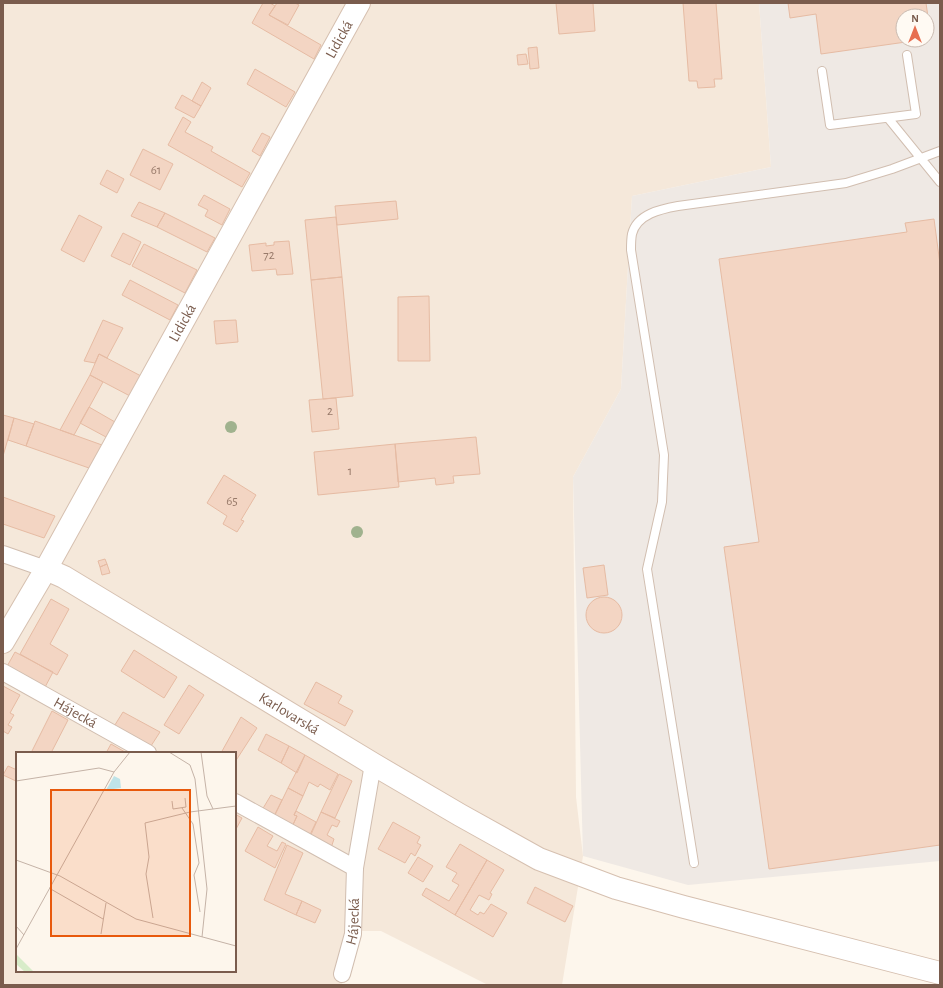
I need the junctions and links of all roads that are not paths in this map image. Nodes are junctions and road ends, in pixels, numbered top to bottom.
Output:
1 (359, 3) edge
2 (907, 55) dead end
3 (822, 71) dead end
4 (888, 118) junction
5 (940, 151) edge
6 (920, 158) junction
7 (940, 182) edge
8 (3, 554) edge
9 (46, 569) junction
10 (3, 642) edge
11 (3, 672) edge
12 (146, 752) edge
13 (373, 764) junction
14 (236, 803) edge
15 (694, 863) dead end
16 (355, 868) junction
17 (940, 973) edge
18 (342, 974) dead end

1 - 9 street, Lidická
2 - 4 lane
3 - 4 lane
4 - 6 lane
5 - 6 lane
6 - 7 lane
6 - 15 lane
8 - 9 street, Karlovarská
9 - 10 street, Lidická
9 - 13 street, Karlovarská
11 - 12 street, Hájecká
13 - 16 street, Hájecká
13 - 17 street, Karlovarská
14 - 16 street
16 - 18 street, Hájecká

